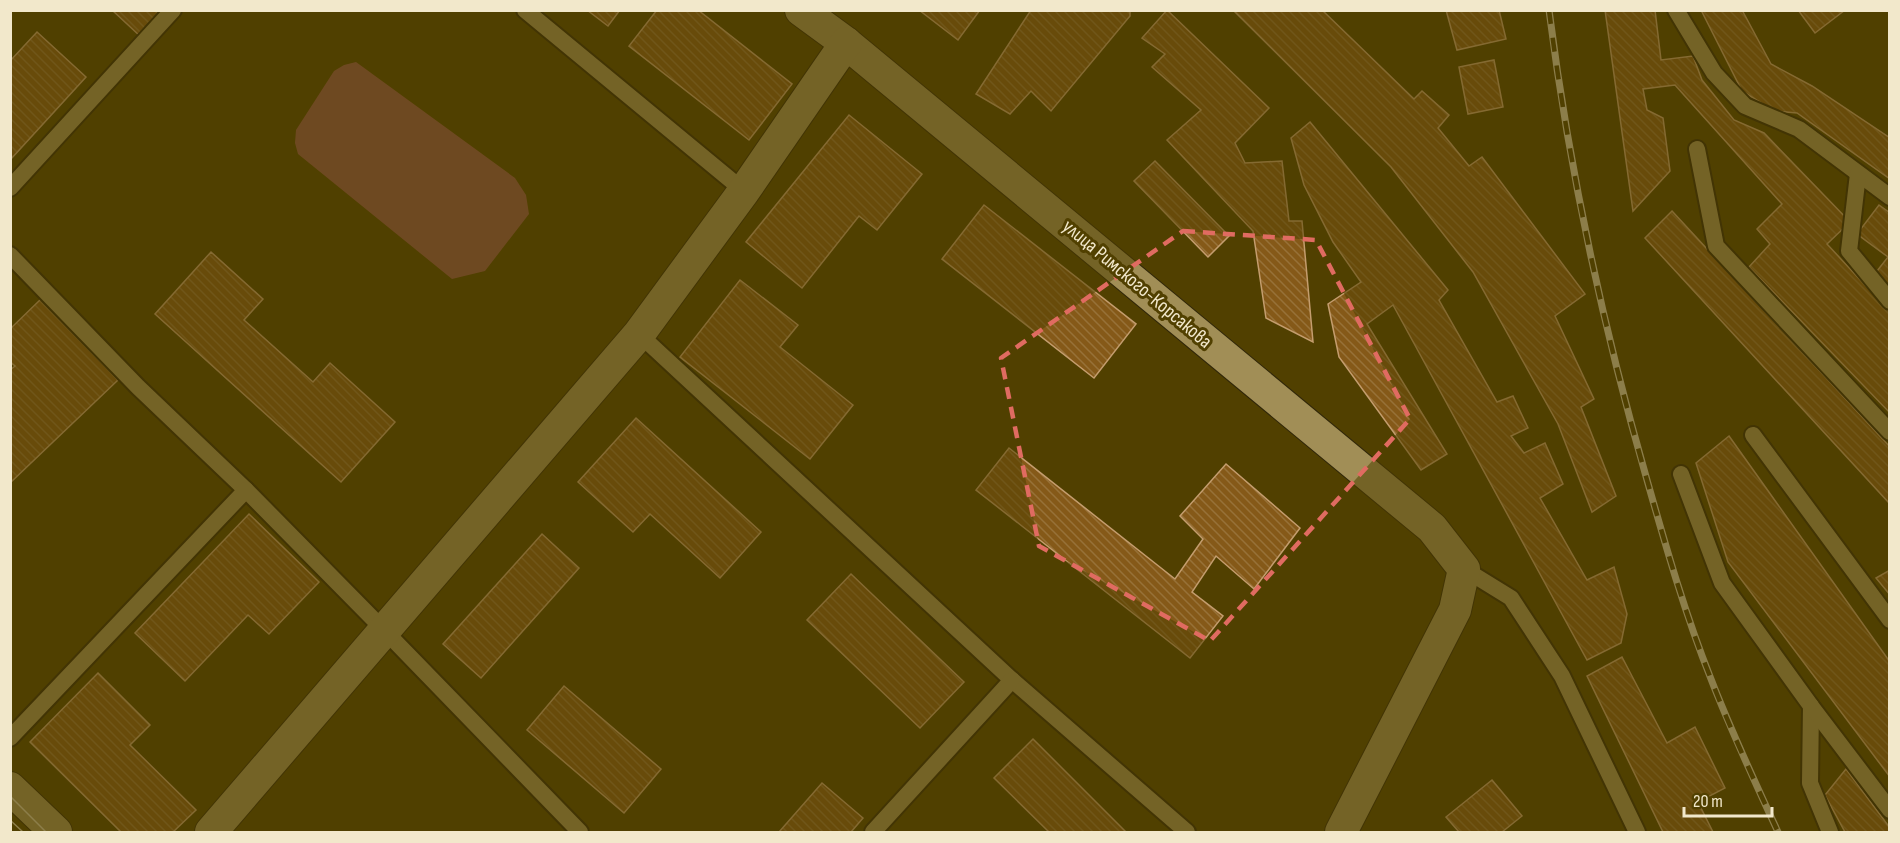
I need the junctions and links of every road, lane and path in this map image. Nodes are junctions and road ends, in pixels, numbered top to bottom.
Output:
1 (173, 10) edge
2 (525, 10) edge
3 (801, 10) edge
4 (1676, 10) edge
5 (846, 43) junction
6 (1697, 149) dead end
7 (1858, 174) junction
8 (10, 188) edge
9 (744, 191) junction
10 (1890, 197) edge
11 (10, 255) edge
12 (1890, 301) edge
13 (639, 334) junction
14 (1890, 432) edge
15 (1753, 435) dead end
16 (1681, 474) dead end
17 (246, 490) junction
18 (1464, 569) junction
19 (1890, 620) edge
20 (384, 630) junction
21 (1012, 680) junction
22 (1811, 706) junction
23 (10, 738) edge
24 (10, 788) edge
25 (1887, 802) edge
26 (216, 830) edge
27 (56, 832) edge
28 (580, 832) edge
29 (873, 832) edge
30 (1187, 832) edge
31 (1341, 832) edge
32 (1636, 832) edge
33 (1830, 832) edge

1 - 8 lane
2 - 9 lane
3 - 5 street, улица Римского-Корсакова
4 - 7 lane
5 - 9 street
5 - 18 street, улица Римского-Корсакова
6 - 14 lane
7 - 10 lane
7 - 12 lane
9 - 13 street
11 - 17 lane
13 - 20 street
13 - 21 lane
15 - 19 lane
16 - 22 lane
17 - 20 lane
17 - 23 lane
18 - 31 street
18 - 32 lane
20 - 26 street
20 - 28 lane
21 - 29 lane
21 - 30 lane
22 - 25 lane
22 - 33 lane
24 - 27 street

